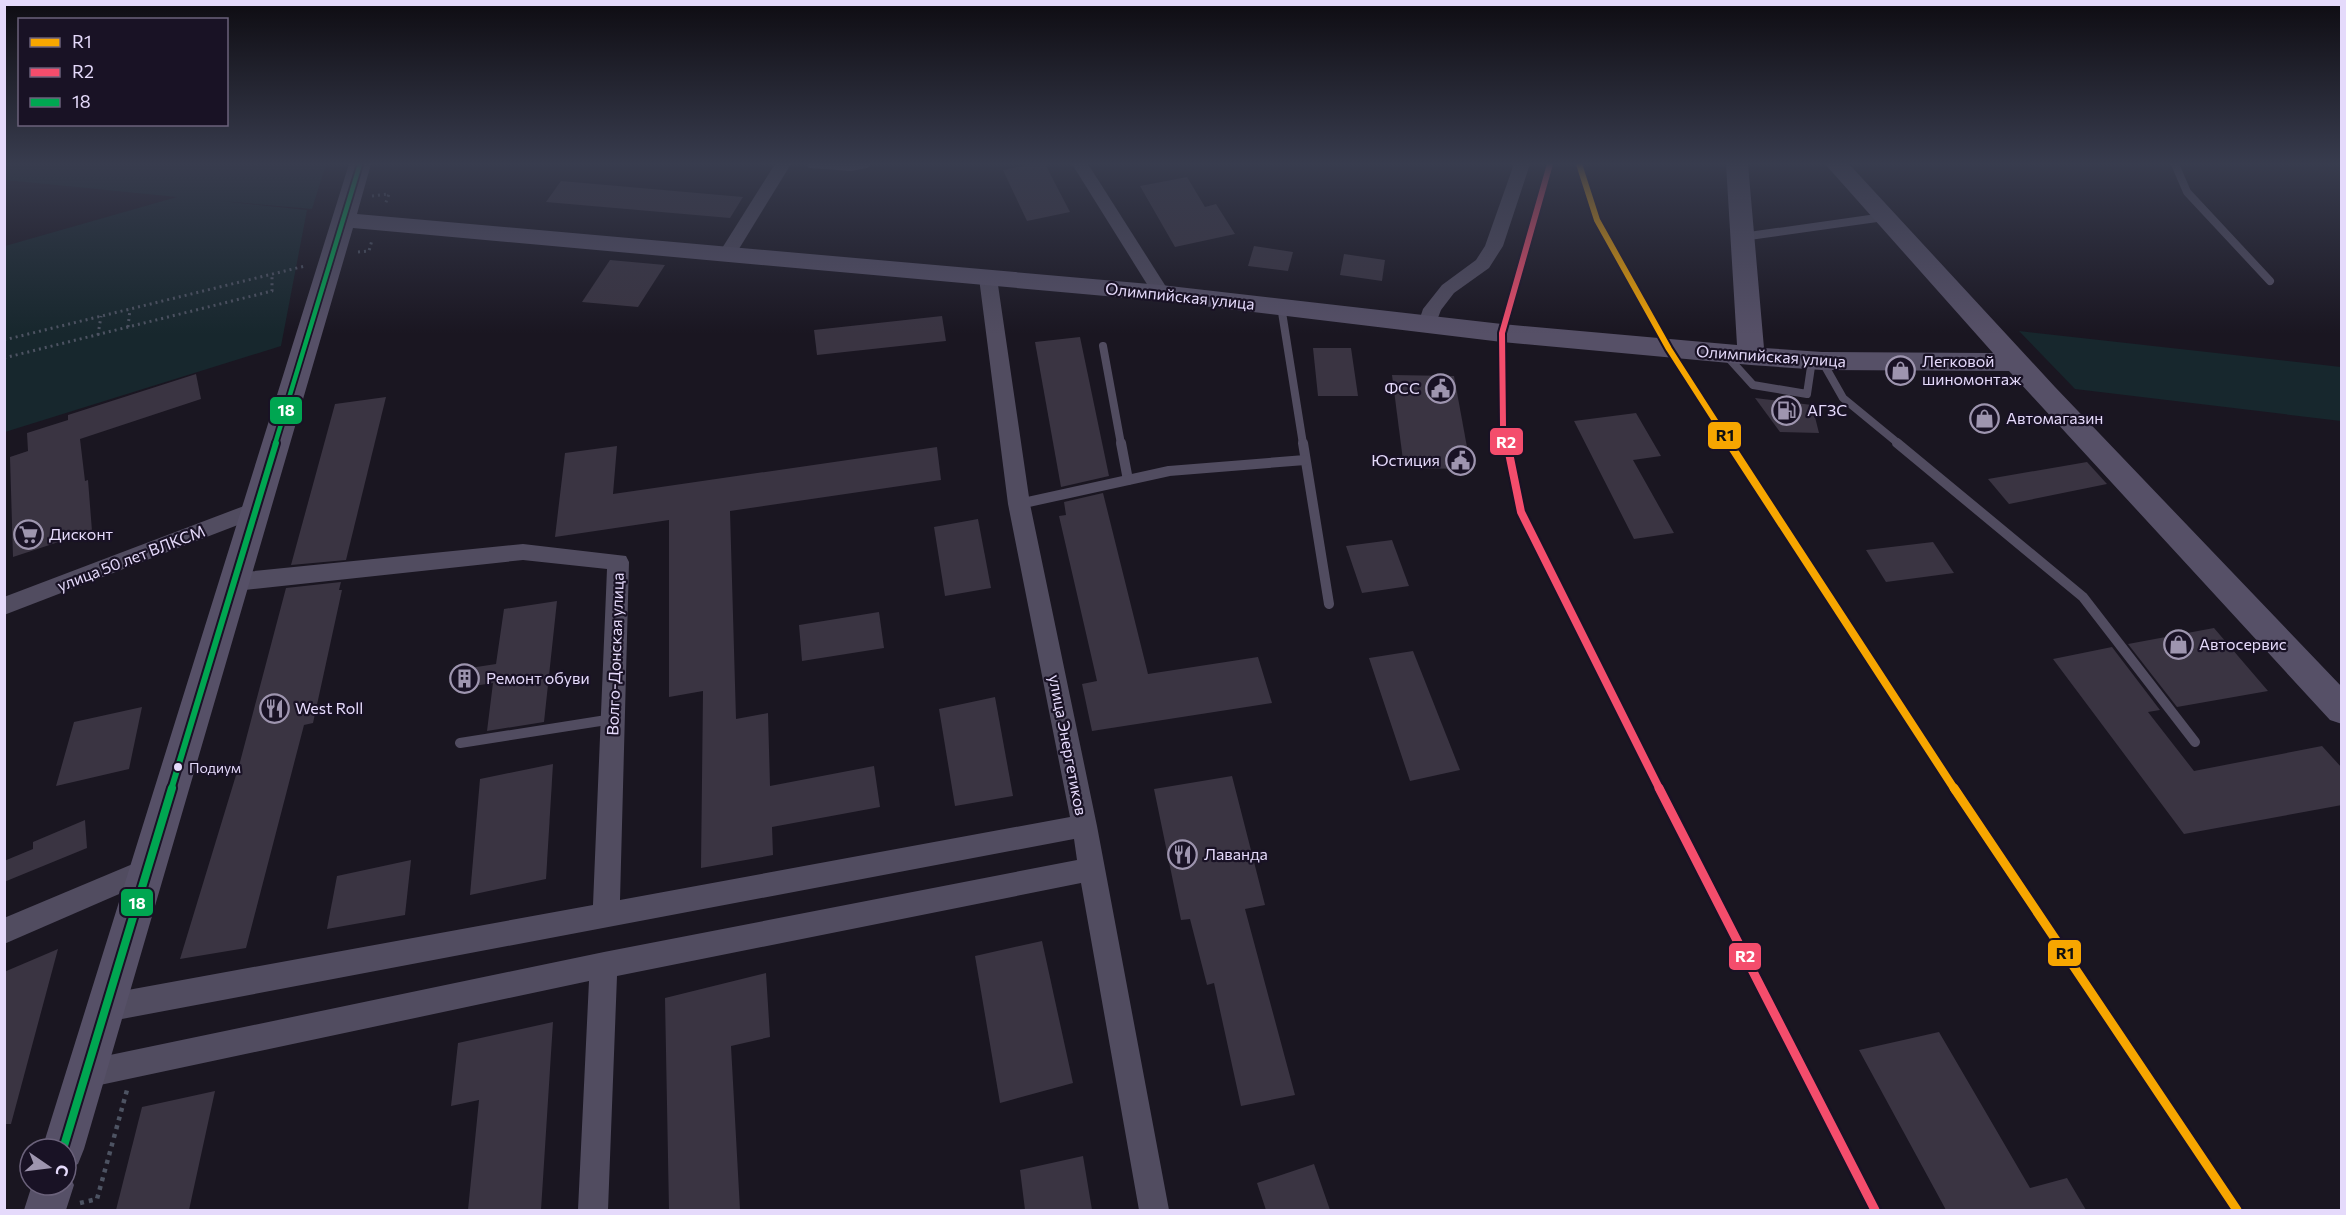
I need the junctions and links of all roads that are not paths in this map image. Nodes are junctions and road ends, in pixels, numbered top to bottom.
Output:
1 (344, 220) edge
2 (352, 221) edge
3 (748, 221) edge
4 (1116, 221) edge
5 (1503, 221) edge
6 (1741, 221) edge
7 (1864, 221) edge
8 (1886, 221) edge
9 (2214, 221) edge
10 (1742, 237) junction
11 (728, 253) junction
12 (988, 278) junction
13 (2270, 281) dead end
14 (1161, 293) junction
15 (1281, 306) junction
16 (1426, 324) junction
17 (1103, 346) dead end
18 (1724, 353) junction
19 (1751, 356) junction
20 (1817, 361) junction
21 (2017, 362) junction
22 (1305, 460) junction
23 (1128, 480) junction
24 (1019, 504) junction
25 (256, 508) junction
26 (234, 582) junction
27 (1329, 604) dead end
28 (4, 606) edge
29 (2342, 710) edge
30 (613, 719) junction
31 (2195, 742) dead end
32 (460, 743) dead end
33 (1084, 826) junction
34 (1092, 869) junction
35 (147, 870) junction
36 (606, 915) junction
37 (4, 931) edge
38 (604, 965) junction
39 (106, 1008) junction
40 (86, 1074) junction
41 (67, 1137) edge
42 (593, 1210) edge
43 (1155, 1210) edge

1 - 25 street
2 - 11 street, Олимпийская улица
3 - 11 street
4 - 14 street
5 - 16 street
6 - 10 street
7 - 10 lane
8 - 21 street
9 - 13 lane
10 - 19 street
11 - 12 street, Олимпийская улица
12 - 14 street, Олимпийская улица
12 - 24 street, улица Энергетиков
14 - 15 street, Олимпийская улица
15 - 16 street, Олимпийская улица
15 - 22 lane
16 - 18 street, Олимпийская улица
17 - 23 lane
18 - 19 street, Олимпийская улица
18 - 20 lane
19 - 20 street, Олимпийская улица
20 - 21 street, Олимпийская улица
20 - 31 lane
21 - 29 street
22 - 23 lane
22 - 27 lane
23 - 24 lane
24 - 33 street, улица Энергетиков
25 - 26 street
25 - 28 street, улица 50 лет ВЛКСМ
26 - 30 street, Волго-Донская улица
26 - 35 street
30 - 32 lane
30 - 36 street, Волго-Донская улица
33 - 34 street, улица Энергетиков
33 - 36 street
34 - 38 street
34 - 43 street, улица Энергетиков
35 - 37 street
35 - 39 street
36 - 39 street
38 - 40 street
38 - 42 street
39 - 40 street
40 - 41 street

